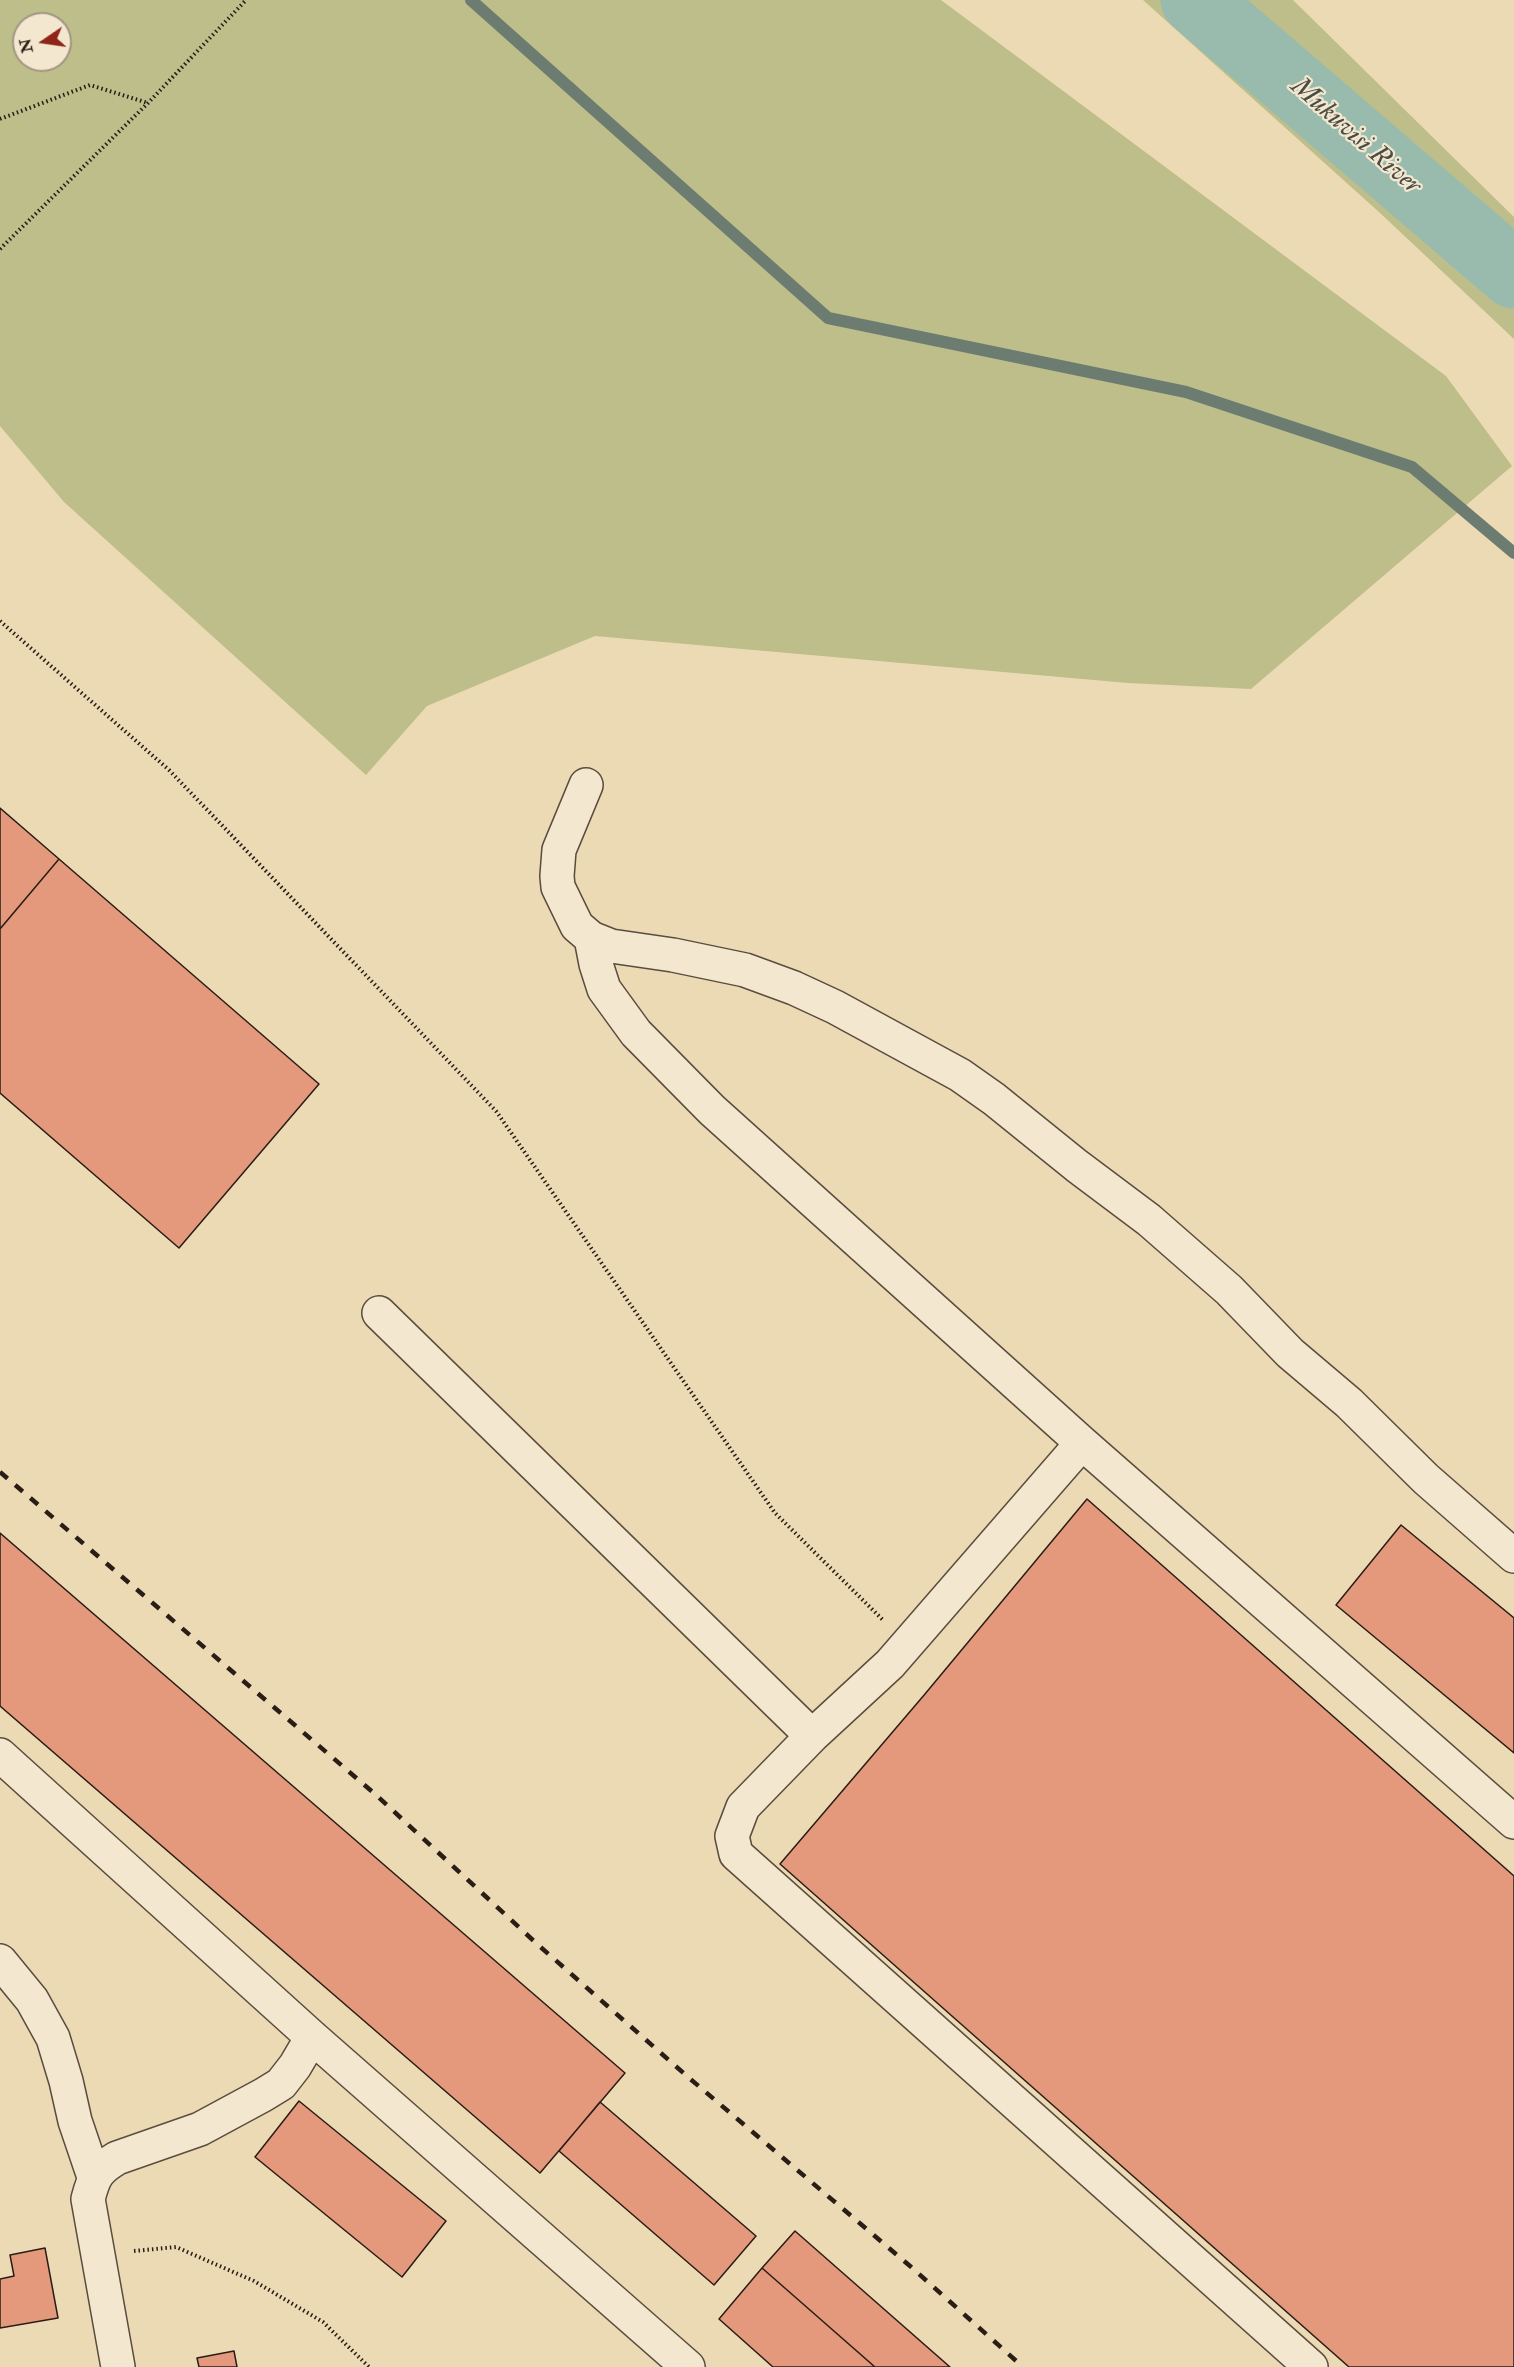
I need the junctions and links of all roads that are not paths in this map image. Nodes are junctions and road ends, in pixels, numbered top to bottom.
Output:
1 (586, 785) dead end
2 (591, 938) junction
3 (379, 1313) dead end
4 (1082, 1443) junction
5 (1514, 1556) edge
6 (812, 1736) junction
7 (0, 1755) edge
8 (1514, 1822) edge
9 (0, 1961) edge
10 (312, 2037) junction
11 (94, 2177) junction
12 (118, 2367) edge
13 (688, 2367) edge
14 (1311, 2367) edge

1 - 2 street
2 - 4 street
2 - 5 street
3 - 6 street
4 - 6 street
4 - 8 street
6 - 14 street
7 - 10 street
9 - 11 street
10 - 11 street
10 - 13 street
11 - 12 street

